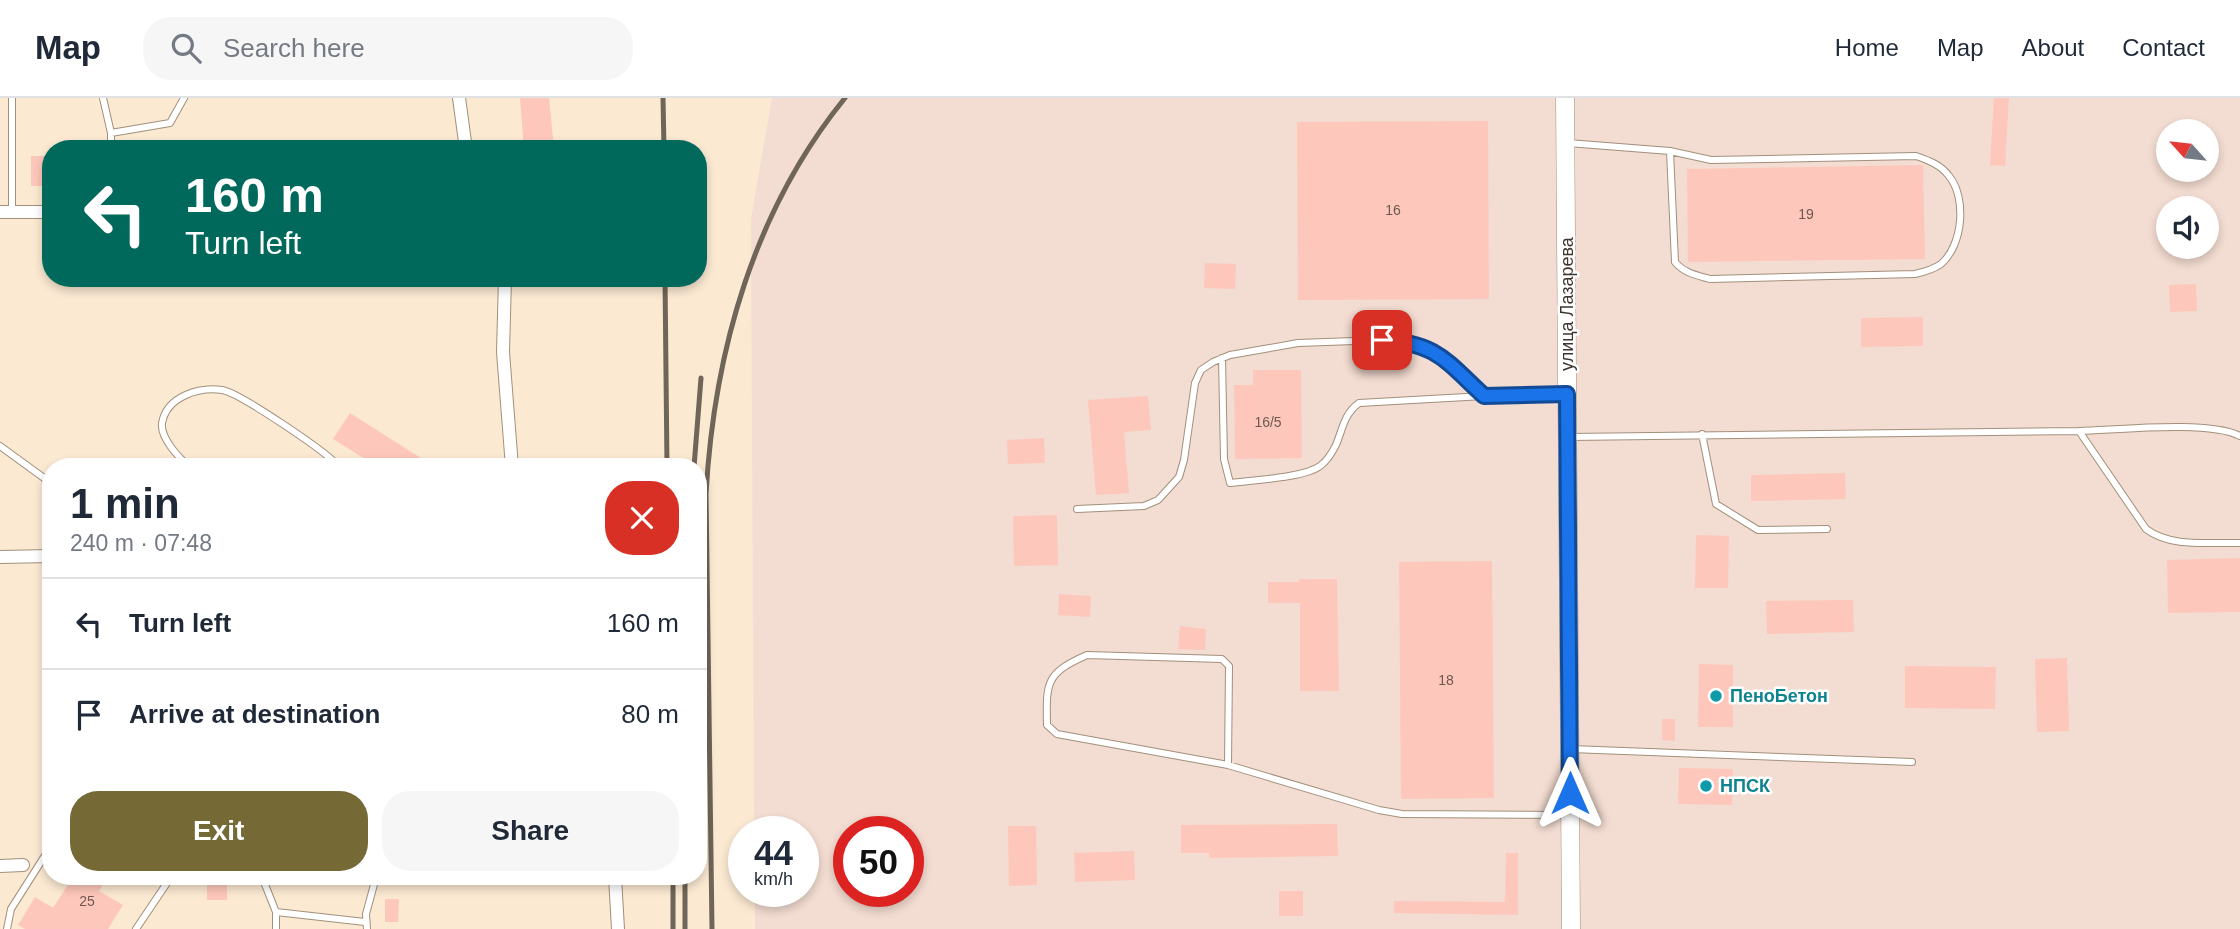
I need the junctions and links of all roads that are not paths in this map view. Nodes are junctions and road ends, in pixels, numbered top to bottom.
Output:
1 (12, 98) edge
2 (103, 98) edge
3 (184, 98) edge
4 (459, 98) edge
5 (1565, 98) edge
6 (110, 133) junction
7 (110, 140) edge
8 (465, 140) edge
9 (1566, 142) junction
10 (1670, 151) junction
11 (6, 212) edge
12 (42, 212) edge
13 (505, 287) edge
14 (1222, 358) junction
15 (1567, 394) junction
16 (1484, 396) junction
17 (2079, 431) junction
18 (1702, 434) junction
19 (2240, 436) edge
20 (1568, 437) junction
21 (0, 446) edge
22 (182, 458) edge
23 (328, 458) edge
24 (511, 458) edge
25 (42, 477) edge
26 (1077, 509) dead end
27 (1827, 529) dead end
28 (2240, 543) edge
29 (42, 556) edge
30 (0, 557) edge
31 (1570, 749) junction
32 (1912, 762) dead end
33 (1227, 765) junction
34 (1570, 815) junction
35 (42, 855) edge
36 (0, 866) edge
37 (29, 868) junction
38 (166, 885) edge
39 (265, 885) edge
40 (374, 885) edge
41 (615, 885) edge
42 (276, 912) junction
43 (366, 926) edge
44 (7, 929) edge
45 (136, 929) edge
46 (276, 929) edge
47 (618, 929) edge
48 (1571, 929) edge

1 - 11 lane
2 - 6 lane
3 - 6 lane
4 - 8 street
5 - 9 main road, улица Лазарева
6 - 7 lane
9 - 10 lane
9 - 15 main road, улица Лазарева
10 - 10 lane
11 - 12 street
13 - 24 street
14 - 16 lane
14 - 16 lane
14 - 26 lane
15 - 16 lane
15 - 20 main road, улица Лазарева
17 - 18 lane
17 - 19 lane
17 - 28 lane
18 - 20 lane
18 - 27 lane
20 - 31 main road, улица Лазарева
21 - 25 lane
22 - 23 lane
29 - 30 street
31 - 32 lane
31 - 34 main road, улица Лазарева
33 - 33 lane
33 - 34 lane
34 - 48 main road, улица Лазарева
35 - 37 lane
36 - 37 street
37 - 44 lane
38 - 45 lane
39 - 42 lane
40 - 43 lane
41 - 47 street
42 - 43 lane
42 - 46 lane

